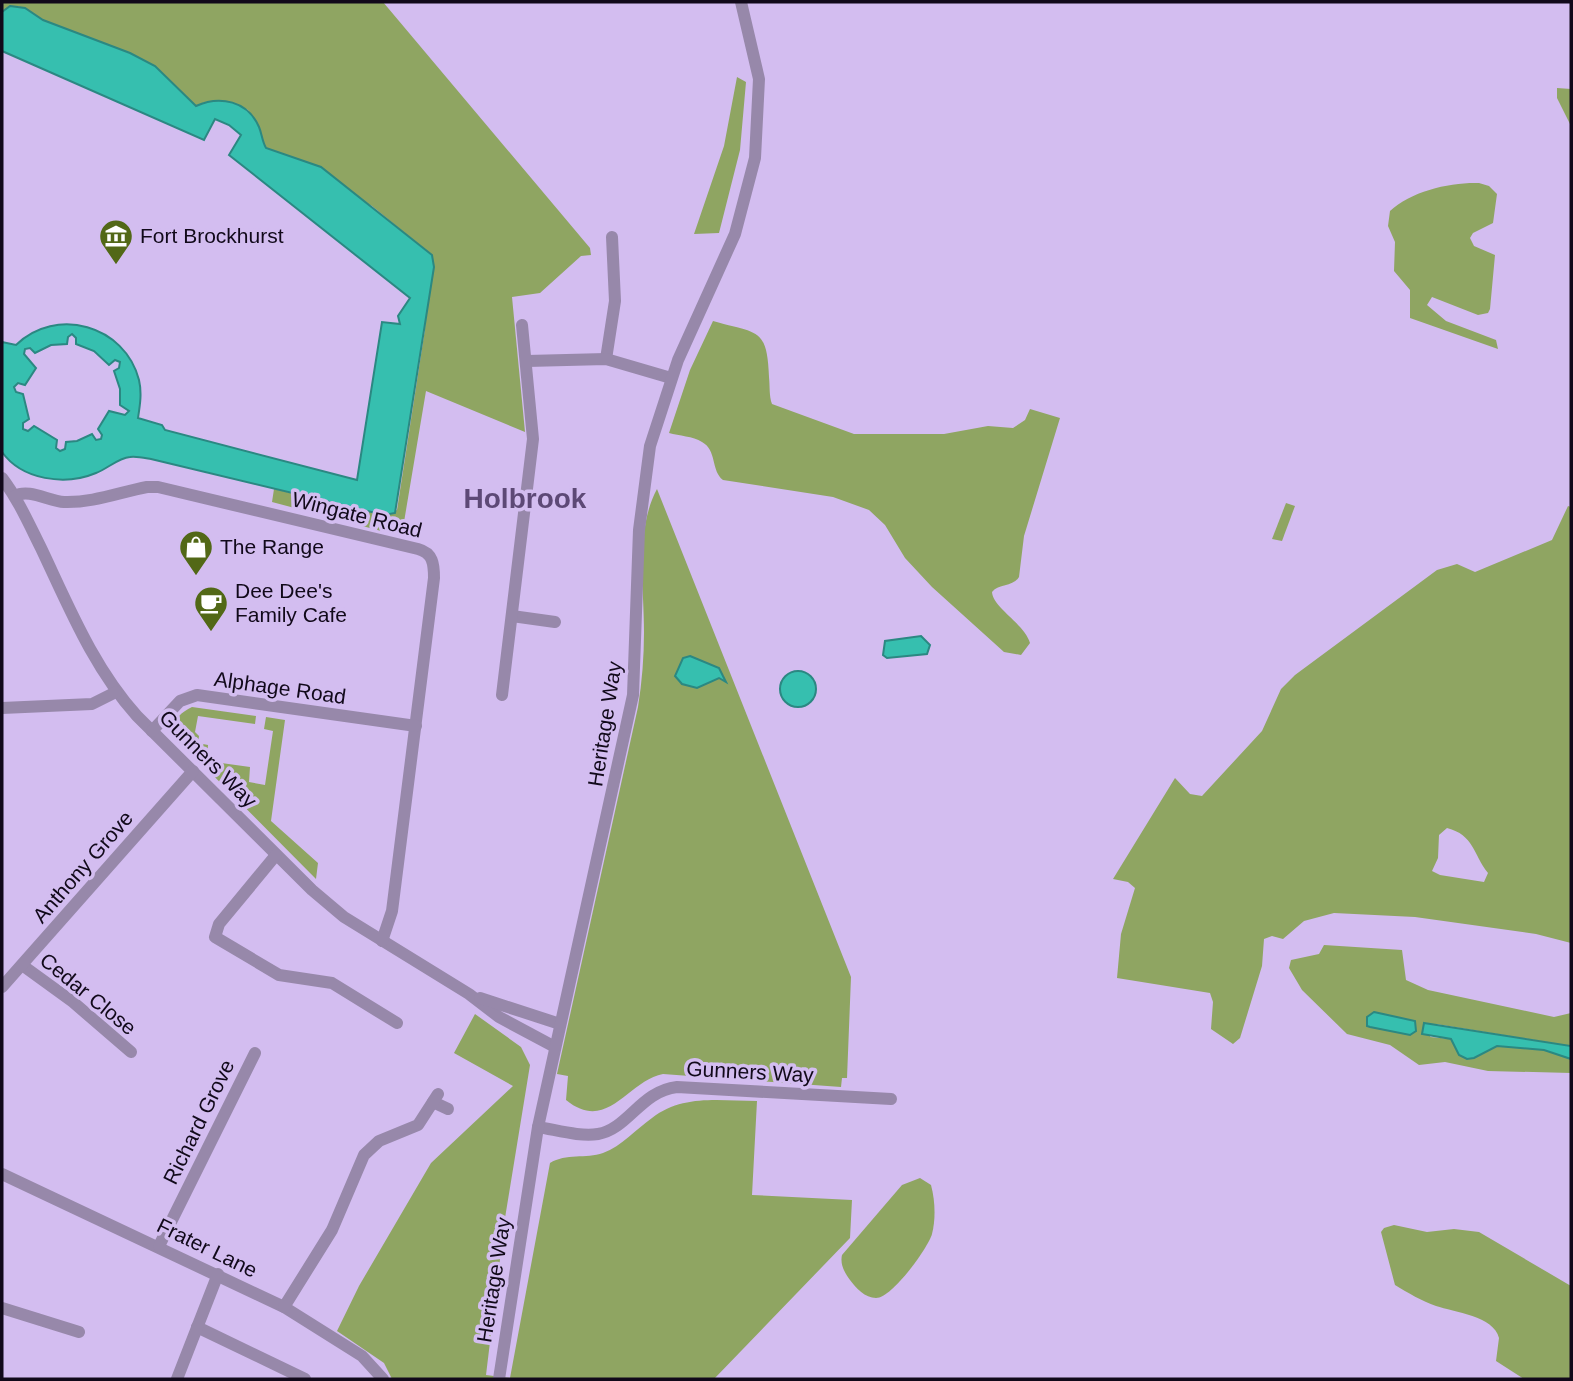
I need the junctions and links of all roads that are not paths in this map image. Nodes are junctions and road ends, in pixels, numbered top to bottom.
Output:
1 (741, 2) edge
2 (612, 237) dead end
3 (522, 326) dead end
4 (606, 359) junction
5 (527, 361) junction
6 (671, 378) junction
7 (2, 478) edge
8 (15, 496) junction
9 (512, 616) junction
10 (555, 622) dead end
11 (116, 692) junction
12 (502, 695) dead end
13 (2, 708) edge
14 (416, 726) junction
15 (152, 731) junction
16 (192, 771) junction
17 (276, 855) junction
18 (382, 941) junction
19 (22, 965) junction
20 (2, 988) edge
21 (469, 994) junction
22 (397, 1023) dead end
23 (560, 1024) junction
24 (555, 1047) junction
25 (131, 1052) dead end
26 (255, 1053) dead end
27 (891, 1099) dead end
28 (448, 1109) dead end
29 (538, 1127) junction
30 (2, 1174) edge
31 (159, 1246) junction
32 (218, 1274) junction
33 (284, 1307) junction
34 (2, 1308) edge
35 (197, 1326) junction
36 (79, 1332) dead end
37 (177, 1379) edge
38 (306, 1379) edge
39 (383, 1379) edge
40 (499, 1379) edge

1 - 6 street, Heritage Way
2 - 4 street
3 - 5 street
4 - 5 street
4 - 6 street
5 - 9 street
6 - 23 street, Heritage Way
7 - 8 street, Gunners Way
8 - 11 street, Gunners Way
8 - 14 street, Wingate Road
9 - 10 street
9 - 12 street
11 - 13 street
11 - 15 street, Gunners Way
14 - 15 street, Alphage Road
14 - 18 street, Wingate Road
15 - 16 street, Gunners Way
16 - 17 street, Gunners Way
16 - 19 street, Anthony Grove
17 - 18 street, Gunners Way
17 - 22 street
18 - 21 street, Gunners Way
19 - 20 street, Anthony Grove
19 - 25 street, Cedar Close
21 - 23 street, Gunners Way
21 - 24 street, Gunners Way
23 - 24 street, Heritage Way
24 - 29 street, Heritage Way
26 - 31 street, Richard Grove
27 - 29 street, Gunners Way
28 - 33 street
29 - 40 street, Heritage Way
30 - 31 street, Frater Lane
31 - 32 street, Frater Lane
32 - 33 street, Frater Lane
32 - 35 street
33 - 39 street, Frater Lane
34 - 36 street
35 - 37 street
35 - 38 street

